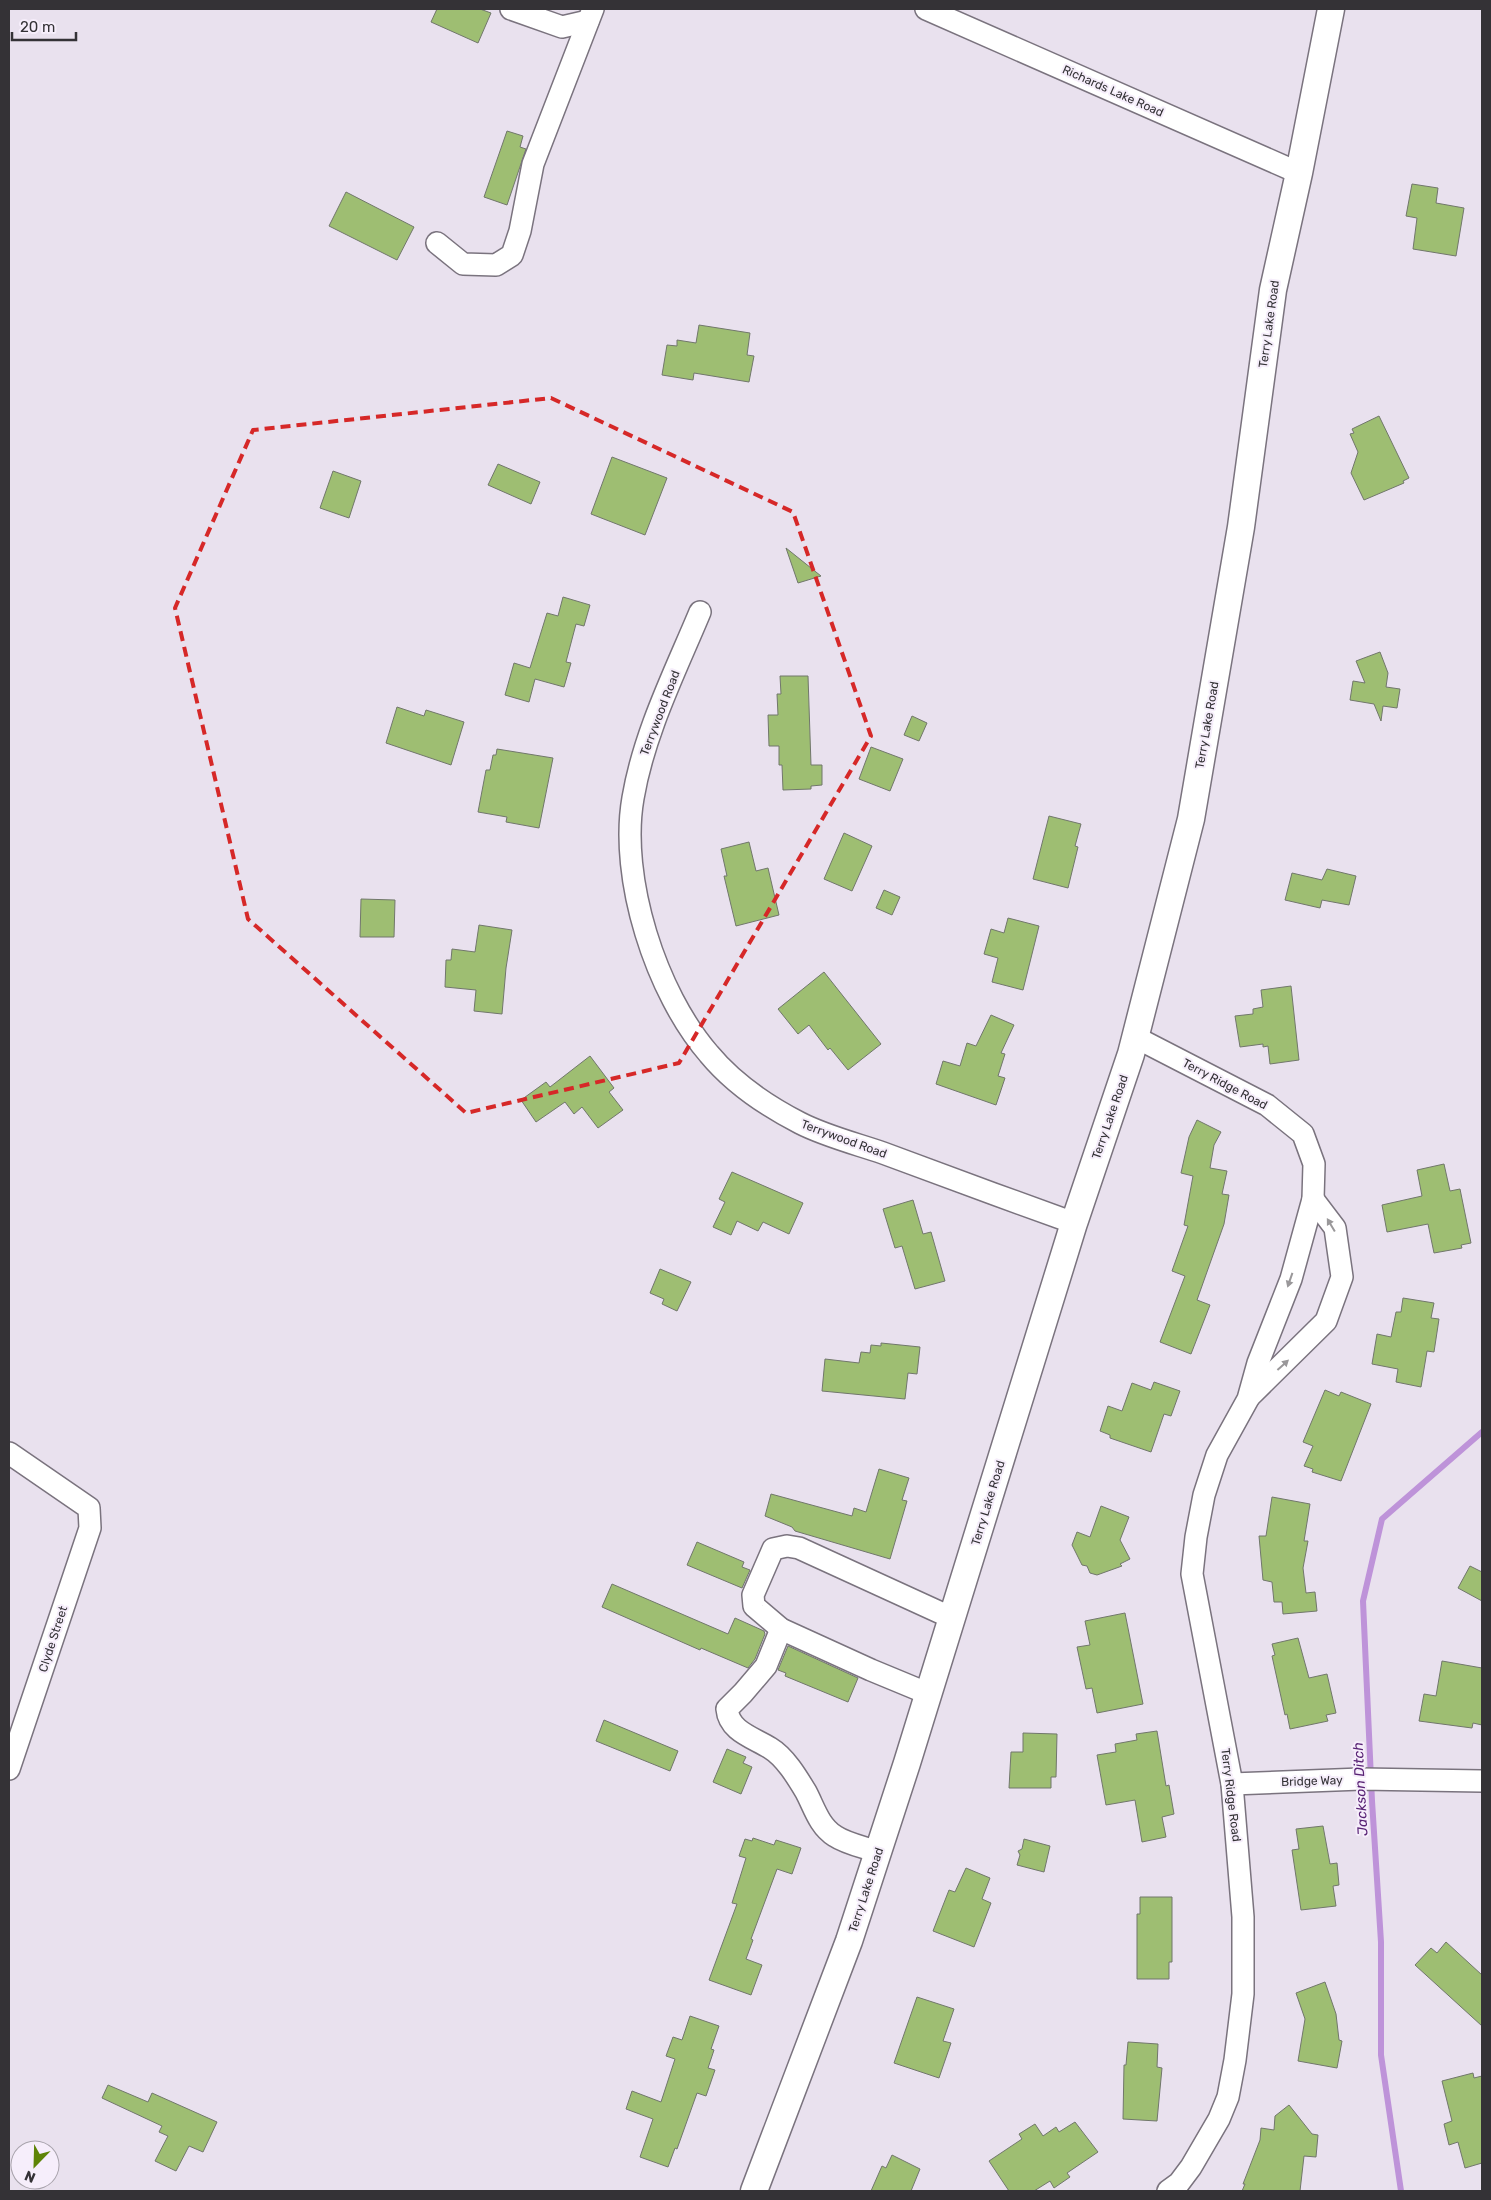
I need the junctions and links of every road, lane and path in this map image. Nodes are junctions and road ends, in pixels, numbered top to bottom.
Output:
1 (511, 9) edge
2 (926, 9) edge
3 (1331, 9) edge
4 (590, 15) edge
5 (1299, 173) junction
6 (437, 243) dead end
7 (700, 612) dead end
8 (1135, 1037) junction
9 (1312, 1200) junction
10 (1074, 1223) junction
11 (1248, 1399) junction
12 (9, 1453) edge
13 (952, 1618) junction
14 (781, 1629) junction
15 (929, 1694) junction
16 (9, 1769) edge
17 (1482, 1781) edge
18 (1232, 1784) junction
19 (878, 1852) junction
20 (1175, 2188) edge
21 (754, 2191) edge

1 - 4 street
2 - 5 street, Richards Lake Road
3 - 5 main road, Terry Lake Road
4 - 6 street
5 - 8 main road, Terry Lake Road
7 - 10 street, Terrywood Road
8 - 9 street, Terry Ridge Road
8 - 10 main road, Terry Lake Road
9 -> 11 street, Terry Ridge Road
11 -> 9 street, Terry Ridge Road
10 - 13 main road, Terry Lake Road
11 - 18 street, Terry Ridge Road
12 - 16 street, Clyde Street
13 - 14 street
13 - 15 main road, Terry Lake Road
14 - 15 street
14 - 19 street
15 - 19 main road, Terry Lake Road
17 - 18 street, Bridge Way
18 - 20 street, Terry Ridge Road
19 - 21 main road, Terry Lake Road

